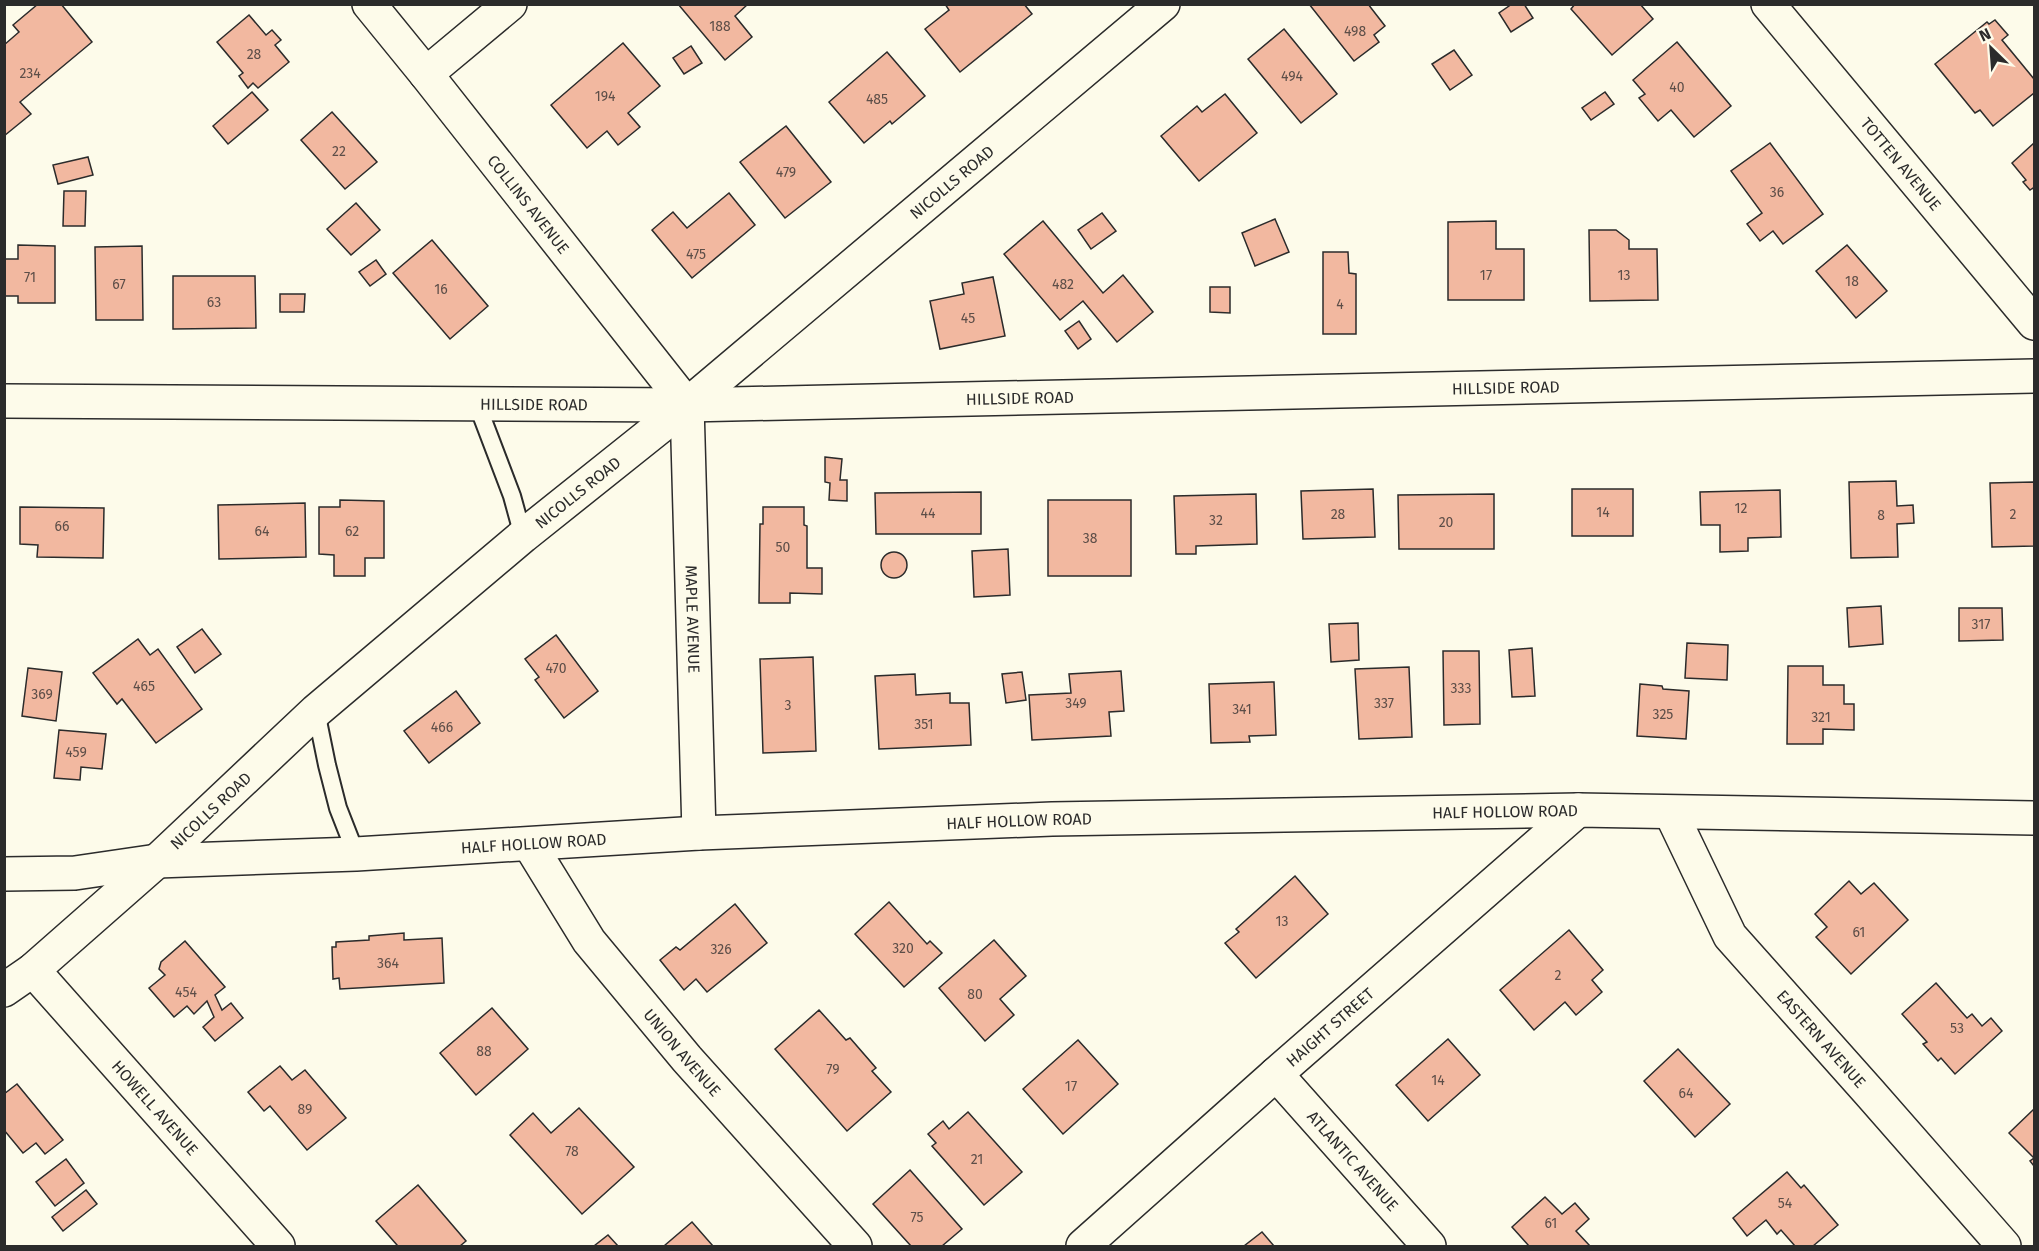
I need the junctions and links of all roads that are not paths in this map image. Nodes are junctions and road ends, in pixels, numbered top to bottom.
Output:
1 (369, 4) edge
2 (510, 4) edge
3 (1163, 4) edge
4 (1768, 4) edge
5 (426, 74) junction
6 (2034, 323) edge
7 (2034, 376) edge
8 (4, 401) edge
9 (477, 404) junction
10 (687, 405) junction
11 (523, 536) junction
12 (316, 711) junction
13 (1578, 810) junction
14 (1671, 813) junction
15 (2034, 818) edge
16 (699, 833) junction
17 (530, 844) junction
18 (357, 854) junction
19 (157, 861) junction
20 (4, 874) edge
21 (33, 970) junction
22 (4, 990) edge
23 (1276, 1074) junction
24 (278, 1246) edge
25 (855, 1246) edge
26 (1083, 1246) edge
27 (1429, 1246) edge
28 (2004, 1246) edge

1 - 5 street, COLLINS AVENUE
2 - 5 street
3 - 10 street, NICOLLS ROAD
4 - 6 street, TOTTEN AVENUE
5 - 10 street, COLLINS AVENUE
7 - 10 street, HILLSIDE ROAD
8 - 9 street, HILLSIDE ROAD
9 - 10 street, HILLSIDE ROAD
9 - 11 lane
10 - 11 street, NICOLLS ROAD
10 - 16 street, MAPLE AVENUE
11 - 12 street, NICOLLS ROAD
12 - 18 lane
12 - 19 street, NICOLLS ROAD
13 - 14 street, HALF HOLLOW ROAD
13 - 16 street, HALF HOLLOW ROAD
13 - 23 street, HAIGHT STREET
14 - 15 street, HALF HOLLOW ROAD
14 - 28 street, EASTERN AVENUE
16 - 17 street, HALF HOLLOW ROAD
17 - 18 street, HALF HOLLOW ROAD
17 - 25 street, UNION AVENUE
18 - 19 street, HALF HOLLOW ROAD
19 - 20 street, HALF HOLLOW ROAD
19 - 21 street, NICOLLS ROAD
21 - 22 street, NICOLLS ROAD
21 - 24 street, HOWELL AVENUE
23 - 26 street, HAIGHT STREET
23 - 27 street, ATLANTIC AVENUE

